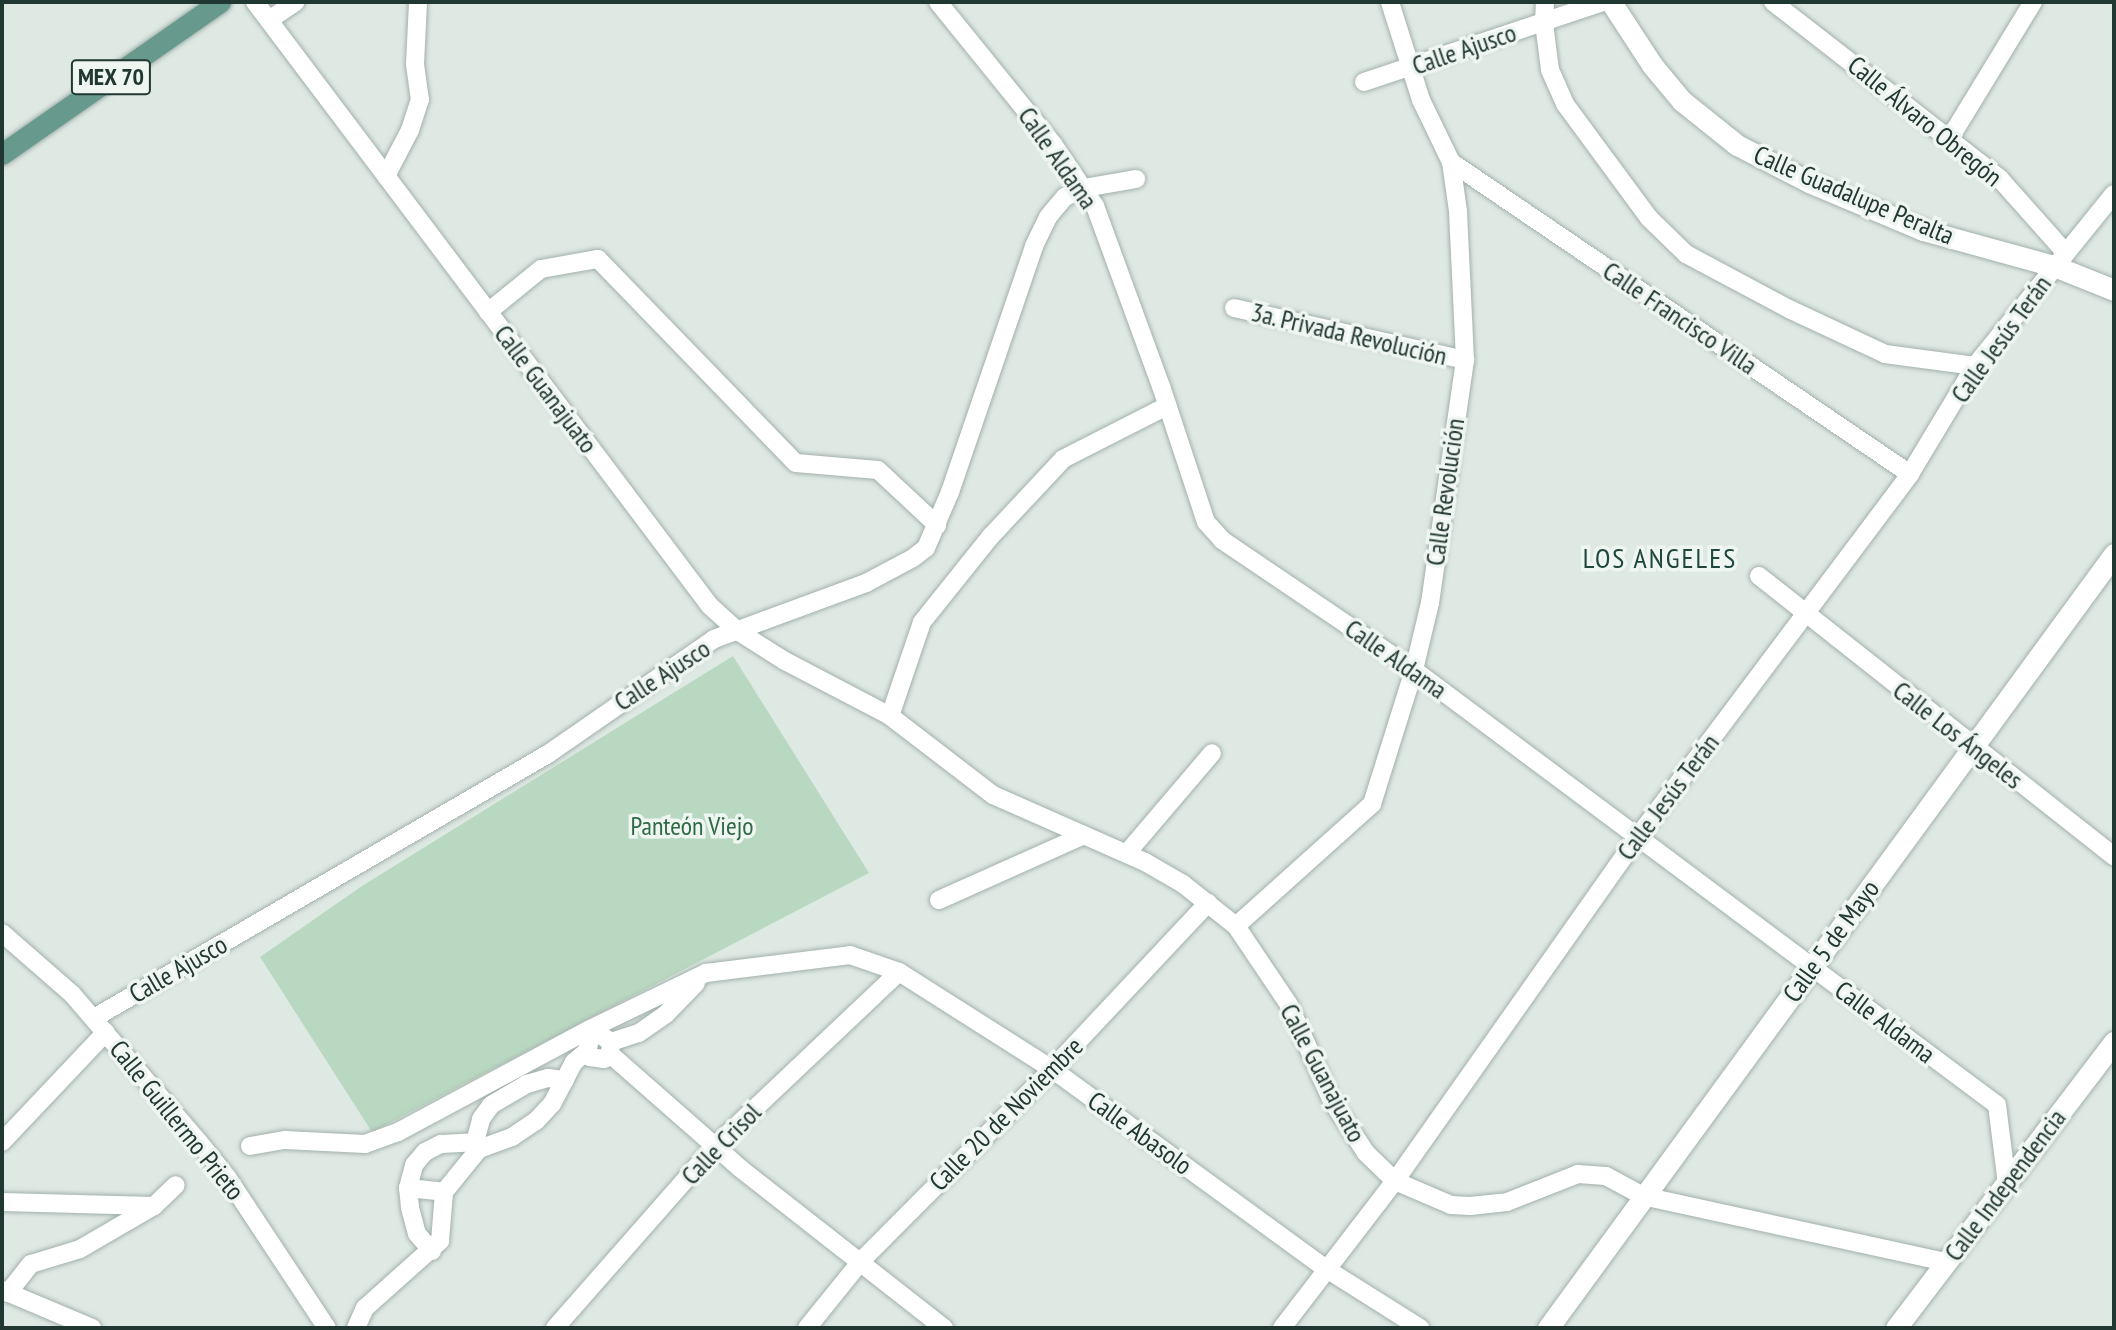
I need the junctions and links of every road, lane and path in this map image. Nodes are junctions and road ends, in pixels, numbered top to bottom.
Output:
1 (220, 2) edge
2 (255, 2) edge
3 (296, 2) edge
4 (418, 2) edge
5 (938, 2) edge
6 (1390, 2) edge
7 (1545, 2) edge
8 (1603, 2) edge
9 (1611, 2) edge
10 (1773, 2) edge
11 (2033, 2) edge
12 (269, 20) junction
13 (1544, 23) junction
14 (1410, 68) junction
15 (1364, 82) dead end
16 (1950, 138) junction
17 (2, 153) edge
18 (1451, 162) junction
19 (386, 176) junction
20 (1136, 178) dead end
21 (1084, 188) junction
22 (2114, 194) edge
23 (2060, 259) junction
24 (2114, 290) edge
25 (1234, 308) dead end
26 (488, 312) junction
27 (1465, 360) junction
28 (1975, 366) junction
29 (1167, 406) junction
30 (1909, 474) junction
31 (937, 524) junction
32 (2114, 554) edge
33 (1759, 576) dead end
34 (1803, 613) junction
35 (739, 632) junction
36 (1414, 670) junction
37 (890, 716) junction
38 (1973, 747) junction
39 (1212, 753) dead end
40 (1082, 836) junction
41 (1637, 838) junction
42 (1127, 853) junction
43 (2114, 856) edge
44 (939, 900) dead end
45 (1208, 903) junction
46 (1236, 926) junction
47 (2, 933) edge
48 (1811, 967) junction
49 (899, 972) junction
50 (706, 973) junction
51 (94, 1018) junction
52 (106, 1032) junction
53 (2114, 1042) edge
54 (610, 1048) junction
55 (1052, 1069) junction
56 (565, 1080) junction
57 (2, 1142) edge
58 (250, 1146) dead end
59 (477, 1146) junction
60 (715, 1146) junction
61 (1395, 1181) junction
62 (2007, 1184) junction
63 (176, 1185) dead end
64 (408, 1188) junction
65 (444, 1192) junction
66 (1643, 1196) junction
67 (2, 1202) edge
68 (154, 1206) junction
69 (432, 1251) junction
70 (861, 1261) junction
71 (1946, 1262) junction
72 (1328, 1270) junction
73 (5, 1291) edge
74 (323, 1326) edge
75 (92, 1328) edge
76 (356, 1328) edge
77 (555, 1328) edge
78 (807, 1328) edge
79 (944, 1328) edge
80 (1282, 1328) edge
81 (1420, 1328) edge
82 (1548, 1328) edge
83 (1896, 1328) edge

1 - 17 main road, MEX 70
2 - 12 street, Calle Guanajuato
3 - 12 street
4 - 19 street
5 - 21 street, Calle Aldama
6 - 14 street, Calle Revolución
7 - 13 street
8 - 13 street, Calle Ajusco
9 - 23 main road, Calle Guadalupe Peralta
10 - 16 street, Calle Álvaro Obregón
11 - 16 street
12 - 19 street, Calle Guanajuato
13 - 14 street, Calle Ajusco
13 - 28 street
14 - 15 street, Calle Ajusco
14 - 18 street, Calle Revolución
16 - 23 street, Calle Álvaro Obregón
18 - 27 street, Calle Revolución
18 - 30 street, Calle Francisco Villa
19 - 26 street, Calle Guanajuato
20 - 21 street, Calle Ajusco
21 - 29 street, Calle Aldama
21 - 31 street, Calle Ajusco
22 - 23 street, Calle Jesús Terán
23 - 24 main road, Calle Guadalupe Peralta
23 - 28 street, Calle Jesús Terán
25 - 27 street, 3a. Privada Revolución
26 - 31 street
26 - 35 street, Calle Guanajuato
27 - 36 street, Calle Revolución
28 - 30 street, Calle Jesús Terán
29 - 36 street, Calle Aldama
29 - 37 street
30 - 34 street, Calle Jesús Terán
31 - 35 street, Calle Ajusco
32 - 38 main road, Calle 5 de Mayo
33 - 34 street, Calle Los Ángeles
34 - 38 street, Calle Los Ángeles
34 - 41 street, Calle Jesús Terán
35 - 37 street, Calle Guanajuato
35 - 51 street, Calle Ajusco
36 - 41 street, Calle Aldama
36 - 46 street, Calle Revolución
37 - 40 street, Calle Guanajuato
38 - 43 street, Calle Los Ángeles
38 - 48 main road, Calle 5 de Mayo
39 - 42 street
40 - 42 street, Calle Guanajuato
40 - 44 street
41 - 48 street, Calle Aldama
41 - 61 street, Calle Jesús Terán
42 - 45 street, Calle Guanajuato
45 - 46 street, Calle Guanajuato
45 - 55 street, Calle 20 de Noviembre
46 - 61 street, Calle Guanajuato
47 - 51 street, Calle Guillermo Prieto
48 - 62 street, Calle Aldama
48 - 66 main road, Calle 5 de Mayo
49 - 50 street, Calle Abasolo
49 - 55 street, Calle Abasolo
49 - 60 street, Calle Crisol
50 - 54 street
50 - 58 street
51 - 52 street, Calle Guillermo Prieto
52 - 57 street
52 - 74 street, Calle Guillermo Prieto
53 - 62 main road, Calle Independencia
54 - 56 street
54 - 60 street
55 - 70 street, Calle 20 de Noviembre
55 - 72 street, Calle Abasolo
56 - 59 street
56 - 59 street
59 - 64 street
59 - 65 street
60 - 70 street
60 - 77 street, Calle Crisol
61 - 66 street, Calle Guanajuato
61 - 72 street, Calle Jesús Terán
62 - 71 main road, Calle Independencia
63 - 68 street
64 - 65 street
64 - 69 street
65 - 69 street
66 - 71 street, Calle Guanajuato
66 - 82 main road, Calle 5 de Mayo
67 - 68 street
68 - 73 street
69 - 76 street
70 - 78 street, Calle 20 de Noviembre
70 - 79 street
71 - 83 main road, Calle Independencia
72 - 80 street, Calle Jesús Terán
72 - 81 street, Calle Abasolo
73 - 75 street

